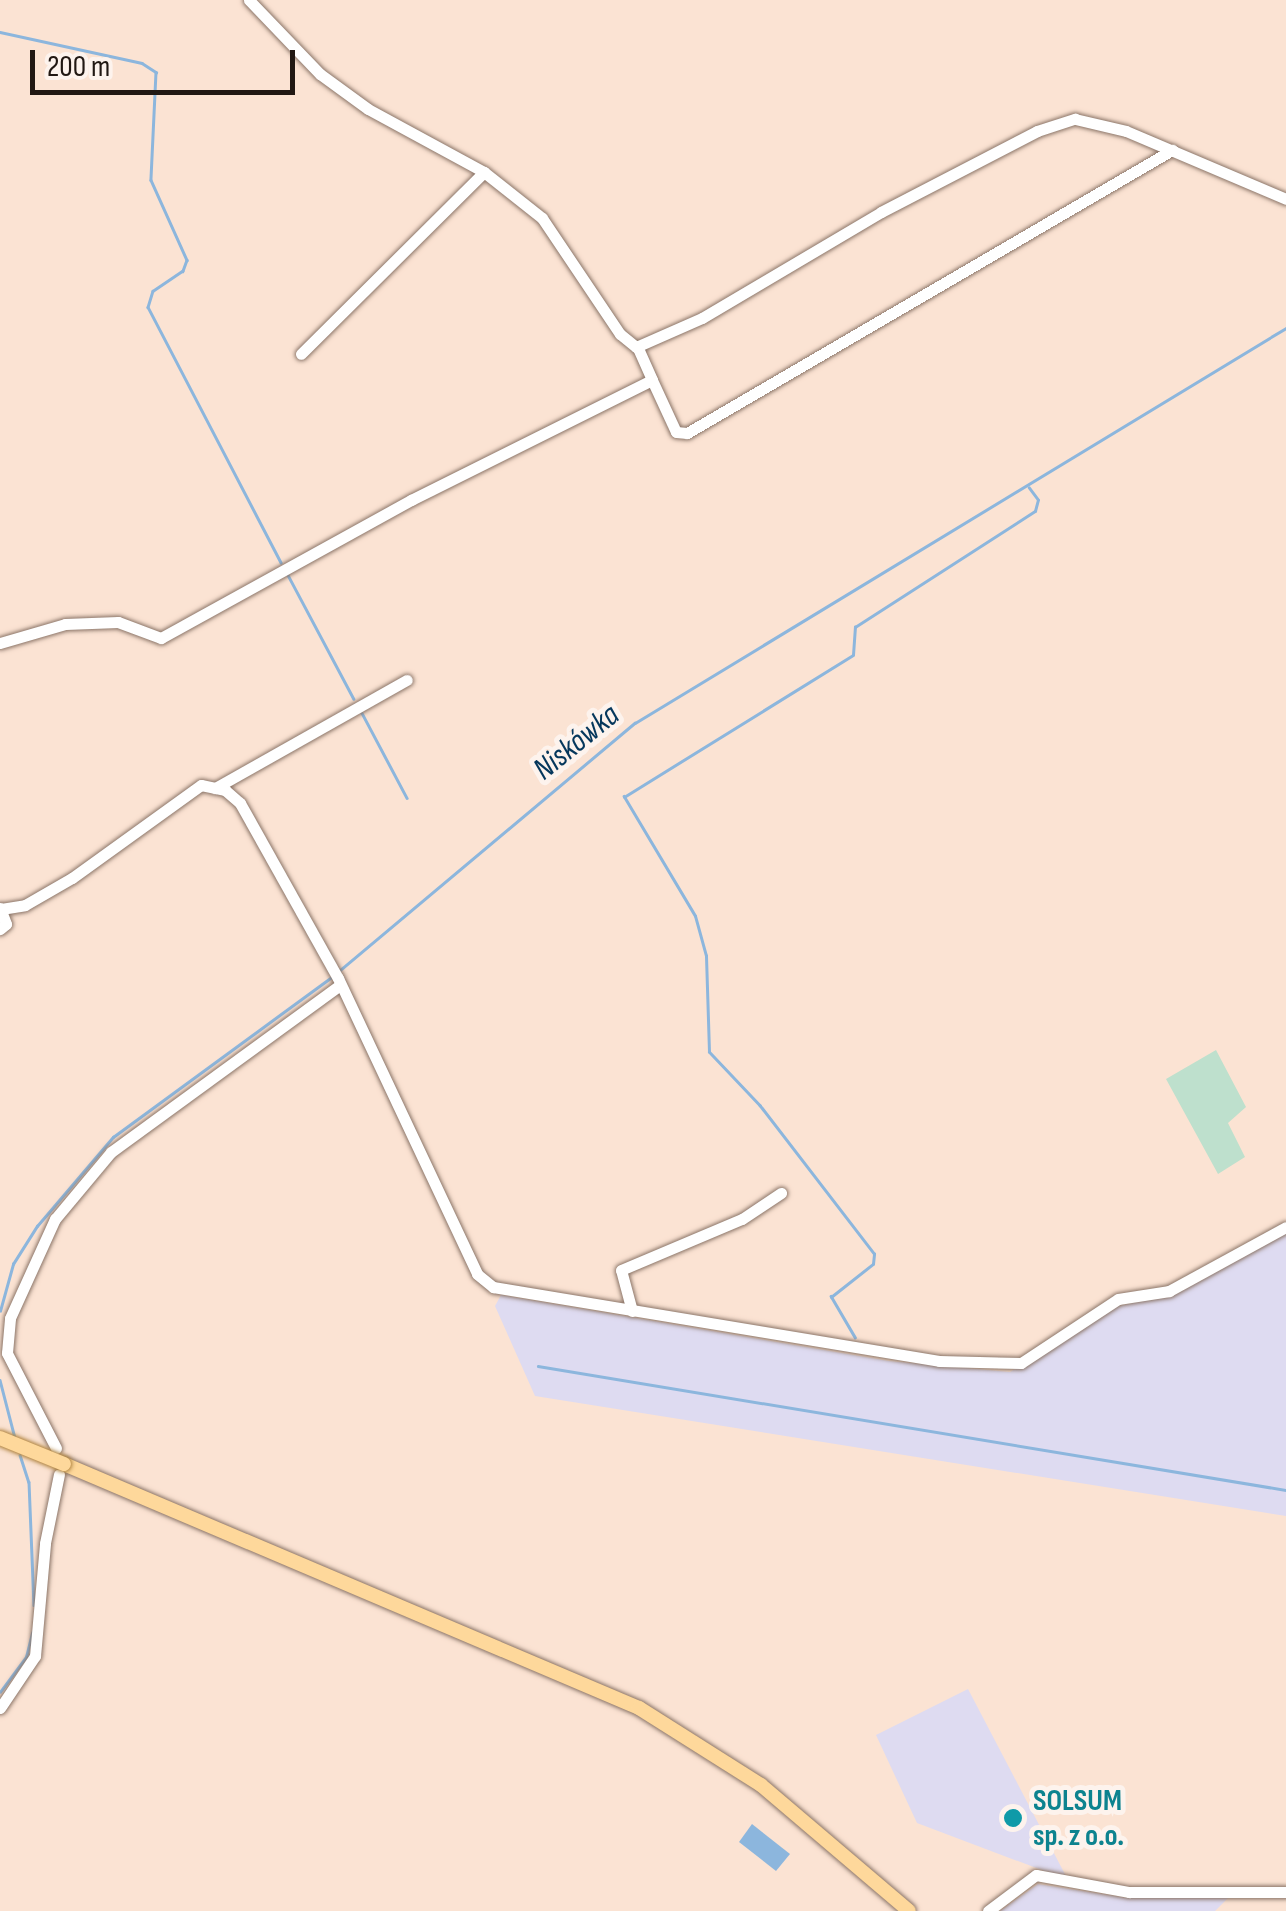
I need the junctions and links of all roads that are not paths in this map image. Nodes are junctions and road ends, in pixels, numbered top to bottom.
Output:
1 (248, 0) edge
2 (1172, 150) junction
3 (484, 172) junction
4 (1286, 199) edge
5 (637, 346) junction
6 (301, 354) dead end
7 (652, 380) junction
8 (0, 643) edge
9 (407, 680) dead end
10 (214, 788) junction
11 (1, 909) edge
12 (0, 928) edge
13 (339, 981) junction
14 (781, 1193) dead end
15 (1286, 1227) edge
16 (632, 1311) junction
17 (0, 1438) edge
18 (56, 1448) dead end
19 (62, 1469) junction
20 (0, 1708) edge
21 (1286, 1892) edge
22 (909, 1911) edge
23 (988, 1911) edge

1 - 3 street
2 - 4 street
2 - 5 street
2 - 7 street
3 - 5 street
3 - 6 street
5 - 7 street
7 - 8 street
9 - 10 street
10 - 11 street
10 - 13 street
11 - 12 street
13 - 16 street
13 - 18 street
14 - 16 street
15 - 16 street
17 - 19 main road, bridge
19 - 20 street
19 - 22 main road
21 - 23 street

